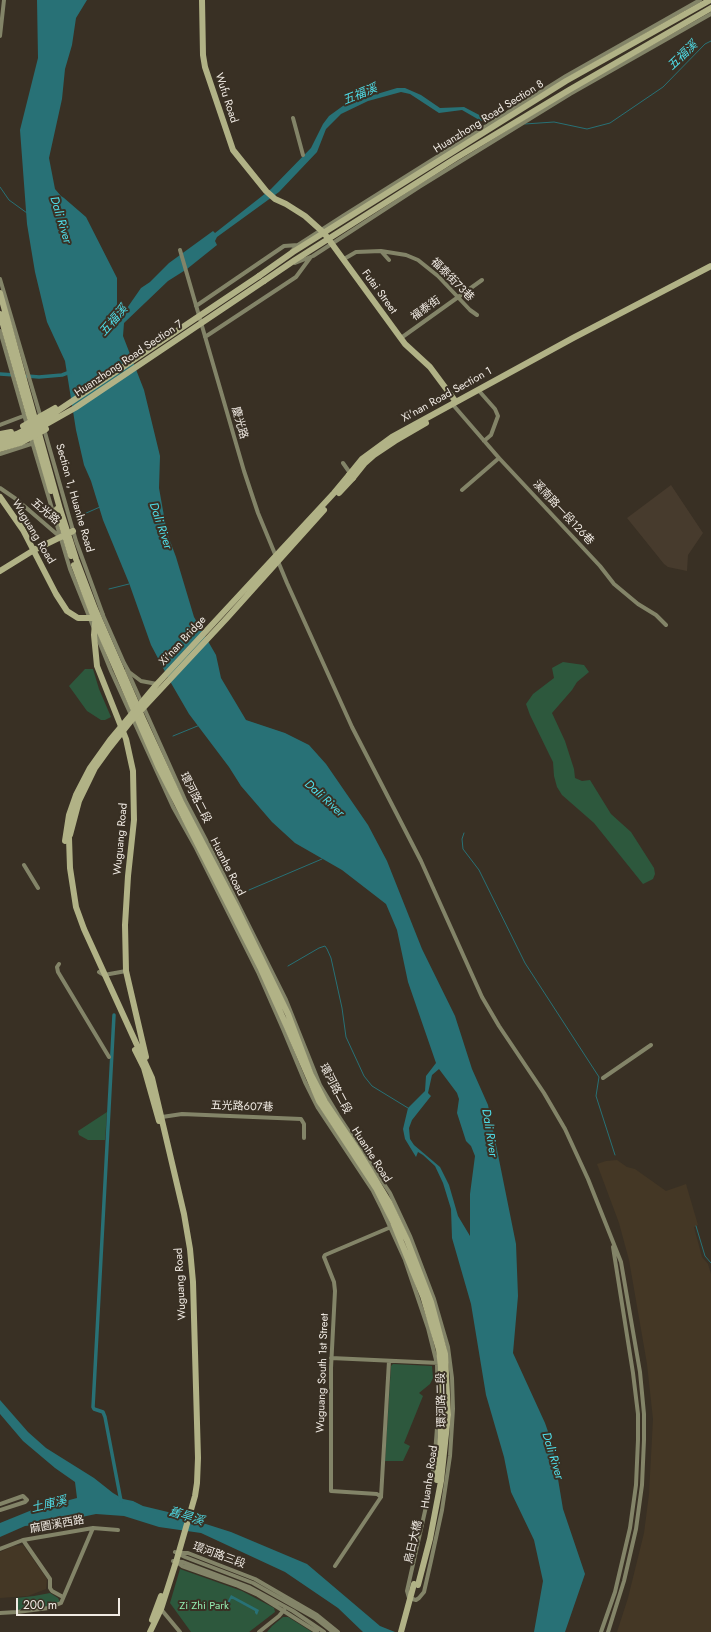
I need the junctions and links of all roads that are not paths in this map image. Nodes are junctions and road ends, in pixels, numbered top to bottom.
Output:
1 (4, 0) edge
2 (202, 0) edge
3 (700, 0) edge
4 (710, 0) edge
5 (711, 8) edge
6 (711, 14) edge
7 (0, 36) edge
8 (564, 80) junction
9 (571, 91) junction
10 (293, 118) dead end
11 (515, 126) junction
12 (303, 155) dead end
13 (275, 199) joint
14 (323, 232) junction
15 (331, 241) junction
16 (298, 244) junction
17 (180, 250) dead end
18 (382, 251) junction
19 (310, 258) junction
20 (283, 259) junction
21 (344, 259) junction
22 (389, 260) dead end
23 (287, 266) junction
24 (711, 266) edge
25 (259, 276) joint
26 (0, 279) edge
27 (482, 280) dead end
28 (264, 282) joint
29 (0, 293) edge
30 (458, 296) junction
31 (196, 306) junction
32 (0, 314) edge
33 (477, 315) dead end
34 (0, 331) edge
35 (205, 337) junction
36 (401, 338) junction
37 (118, 370) junction
38 (121, 377) junction
39 (478, 392) junction
40 (455, 404) junction
41 (31, 413) junction
42 (0, 425) edge
43 (0, 434) edge
44 (0, 439) edge
45 (484, 440) junction
46 (39, 441) junction
47 (0, 444) edge
48 (0, 449) edge
49 (0, 454) edge
50 (499, 458) junction
51 (343, 463) dead end
52 (350, 475) junction
53 (0, 488) edge
54 (462, 490) dead end
55 (0, 497) edge
56 (66, 533) junction
57 (34, 550) junction
58 (0, 571) edge
59 (95, 619) junction
60 (666, 625) dead end
61 (157, 684) junction
62 (141, 721) junction
63 (67, 840) junction
64 (24, 865) dead end
65 (38, 888) dead end
66 (59, 964) dead end
67 (126, 971) junction
68 (102, 974) junction
69 (290, 1026) junction
70 (651, 1045) dead end
71 (298, 1047) junction
72 (109, 1057) dead end
73 (146, 1067) junction
74 (603, 1078) dead end
75 (162, 1117) junction
76 (304, 1138) dead end
77 (391, 1227) junction
78 (612, 1241) junction
79 (331, 1358) junction
80 (388, 1361) junction
81 (443, 1362) junction
82 (442, 1455) joint
83 (381, 1497) junction
84 (0, 1504) edge
85 (190, 1505) junction
86 (0, 1510) edge
87 (93, 1528) junction
88 (118, 1530) dead end
89 (23, 1540) junction
90 (0, 1549) edge
91 (177, 1552) junction
92 (423, 1558) junction
93 (175, 1561) junction
94 (336, 1566) dead end
95 (63, 1597) junction
96 (289, 1600) junction
97 (159, 1607) junction
98 (284, 1609) junction
99 (0, 1613) edge
100 (146, 1632) edge
101 (150, 1632) edge
102 (180, 1632) edge
103 (259, 1632) edge
104 (317, 1632) edge
105 (324, 1632) edge
106 (333, 1632) edge
107 (338, 1632) edge
108 (401, 1632) edge
109 (405, 1632) edge
110 (601, 1632) edge
111 (608, 1632) edge

1 - 7 street
2 - 13 street, Wufu Road
3 - 8 street, Huanzhong Road Section 8
4 - 8 street, Huanzhong Road Section 8
5 - 9 street, Huanzhong Road Section 8
6 - 9 street, Huanzhong Road Section 8
8 - 9 street
8 - 14 street, Huanzhong Road Section 8
9 - 11 street, Huanzhong Road Section 8
9 - 11 street, Huanzhong Road Section 8
10 - 12 street
11 - 15 street, Huanzhong Road Section 8
11 - 15 street, Huanzhong Road Section 8
13 - 14 street, Futai Street
14 - 15 street, Futai Street
14 - 16 street, Huanzhong Road Section 8
14 - 20 street, Huanzhong Road Section 8
15 - 19 street, Huanzhong Road Section 8
15 - 21 street, Futai Street
15 - 23 street, Huanzhong Road Section 8
16 - 20 street, Huanzhong Road Section 8
16 - 31 street, Huanzhong Road Section 8
17 - 31 street, 慶光路
18 - 21 street, 福泰街73巷
18 - 22 street
18 - 30 street, 福泰街73巷
19 - 23 street, Huanzhong Road Section 8
19 - 35 street, Huanzhong Road Section 8
20 - 25 street, Huanzhong Road Section 8
21 - 36 street, Futai Street
23 - 28 street, Huanzhong Road Section 8
24 - 39 street, Xi'nan Road Section 1
25 - 37 street, Huanzhong Road Section 7, bridge
26 - 41 street, Section 1, Huanhe Road
27 - 30 street, 福泰街
28 - 38 street, Huanzhong Road Section 7, bridge
29 - 41 street, Section 1, Huanhe Road
30 - 33 street, 福泰街73巷
30 - 36 street, 福泰街
31 - 35 street, 慶光路
32 - 41 street, Section 1, Huanhe Road
34 - 41 street, Section 1, Huanhe Road
35 - 78 street, 慶光路
36 - 40 street, Futai Street
37 - 43 street, bridge
37 - 44 street, Huanzhong Road Section 7, bridge
38 - 47 street, Huanzhong Road Section 7, bridge
38 - 48 street, bridge
39 - 40 street, Xi'nan Road Section 1
39 - 45 street
40 - 45 street, 溪南路一段126巷
40 - 52 street, Xi'nan Road Section 1
41 - 42 street
41 - 46 street, Section 1, Huanhe Road
41 - 46 street, Section 1, Huanhe Road
45 - 50 street, 溪南路一段126巷
46 - 49 street
46 - 56 street, Section 1, Huanhe Road
50 - 54 street
50 - 60 street, 溪南路一段126巷
51 - 52 street
52 - 61 street, Xi'nan Bridge, bridge
52 - 63 street, Xi'nan Bridge, bridge
53 - 56 street, 五光路
55 - 57 street, Wuguang Road
56 - 57 street
56 - 59 street, Section 1, Huanhe Road
56 - 59 street, Section 1, Huanhe Road
57 - 58 street
57 - 59 street, Wuguang Road
59 - 61 street, bridge
59 - 62 street, Section 1, Huanhe Road
59 - 62 street, Section 1, Huanhe Road
59 - 67 street, Wuguang Road
61 - 63 street, Xi'nan Bridge, bridge
62 - 69 street, Huanhe Road
62 - 69 street, 環河路二段
63 - 68 street, Wuguang Road
64 - 65 street
66 - 72 street
67 - 68 street
67 - 73 street, Wuguang Road
68 - 73 street, Wuguang Road
69 - 71 street, Huanhe Road
69 - 71 street, 環河路二段
70 - 74 street
71 - 77 street, 環河路二段
71 - 81 street, Huanhe Road
71 - 81 street, 環河路二段
73 - 75 street, Wuguang Road
73 - 85 street, Wuguang Road
75 - 76 street, 五光路607巷
75 - 85 street, Wuguang Road
77 - 79 street, Wuguang South 1st Street
77 - 81 street, 環河路二段
78 - 110 street
78 - 111 street
79 - 80 street
79 - 83 street, Wuguang South 1st Street
80 - 81 street
80 - 83 street
81 - 81 street, 環河路二段
81 - 82 street, Huanhe Road
82 - 92 street, 烏日大橋
83 - 94 street
84 - 86 street
85 - 91 street
87 - 88 street, 麻園溪西路
87 - 89 street, 麻園溪西路
87 - 95 street
89 - 90 street, 麻園溪西路
89 - 95 street
91 - 93 street
91 - 96 street, 環河路三段
92 - 108 street, 烏日大橋, bridge
92 - 109 street
93 - 97 street
93 - 98 street, 環河路三段
95 - 99 street
96 - 98 street
96 - 106 street, 環河路三段
96 - 107 street, 環河路三段
97 - 100 street
97 - 101 street
97 - 102 street
98 - 103 street
98 - 104 street, 環河路三段
98 - 105 street, 環河路三段

